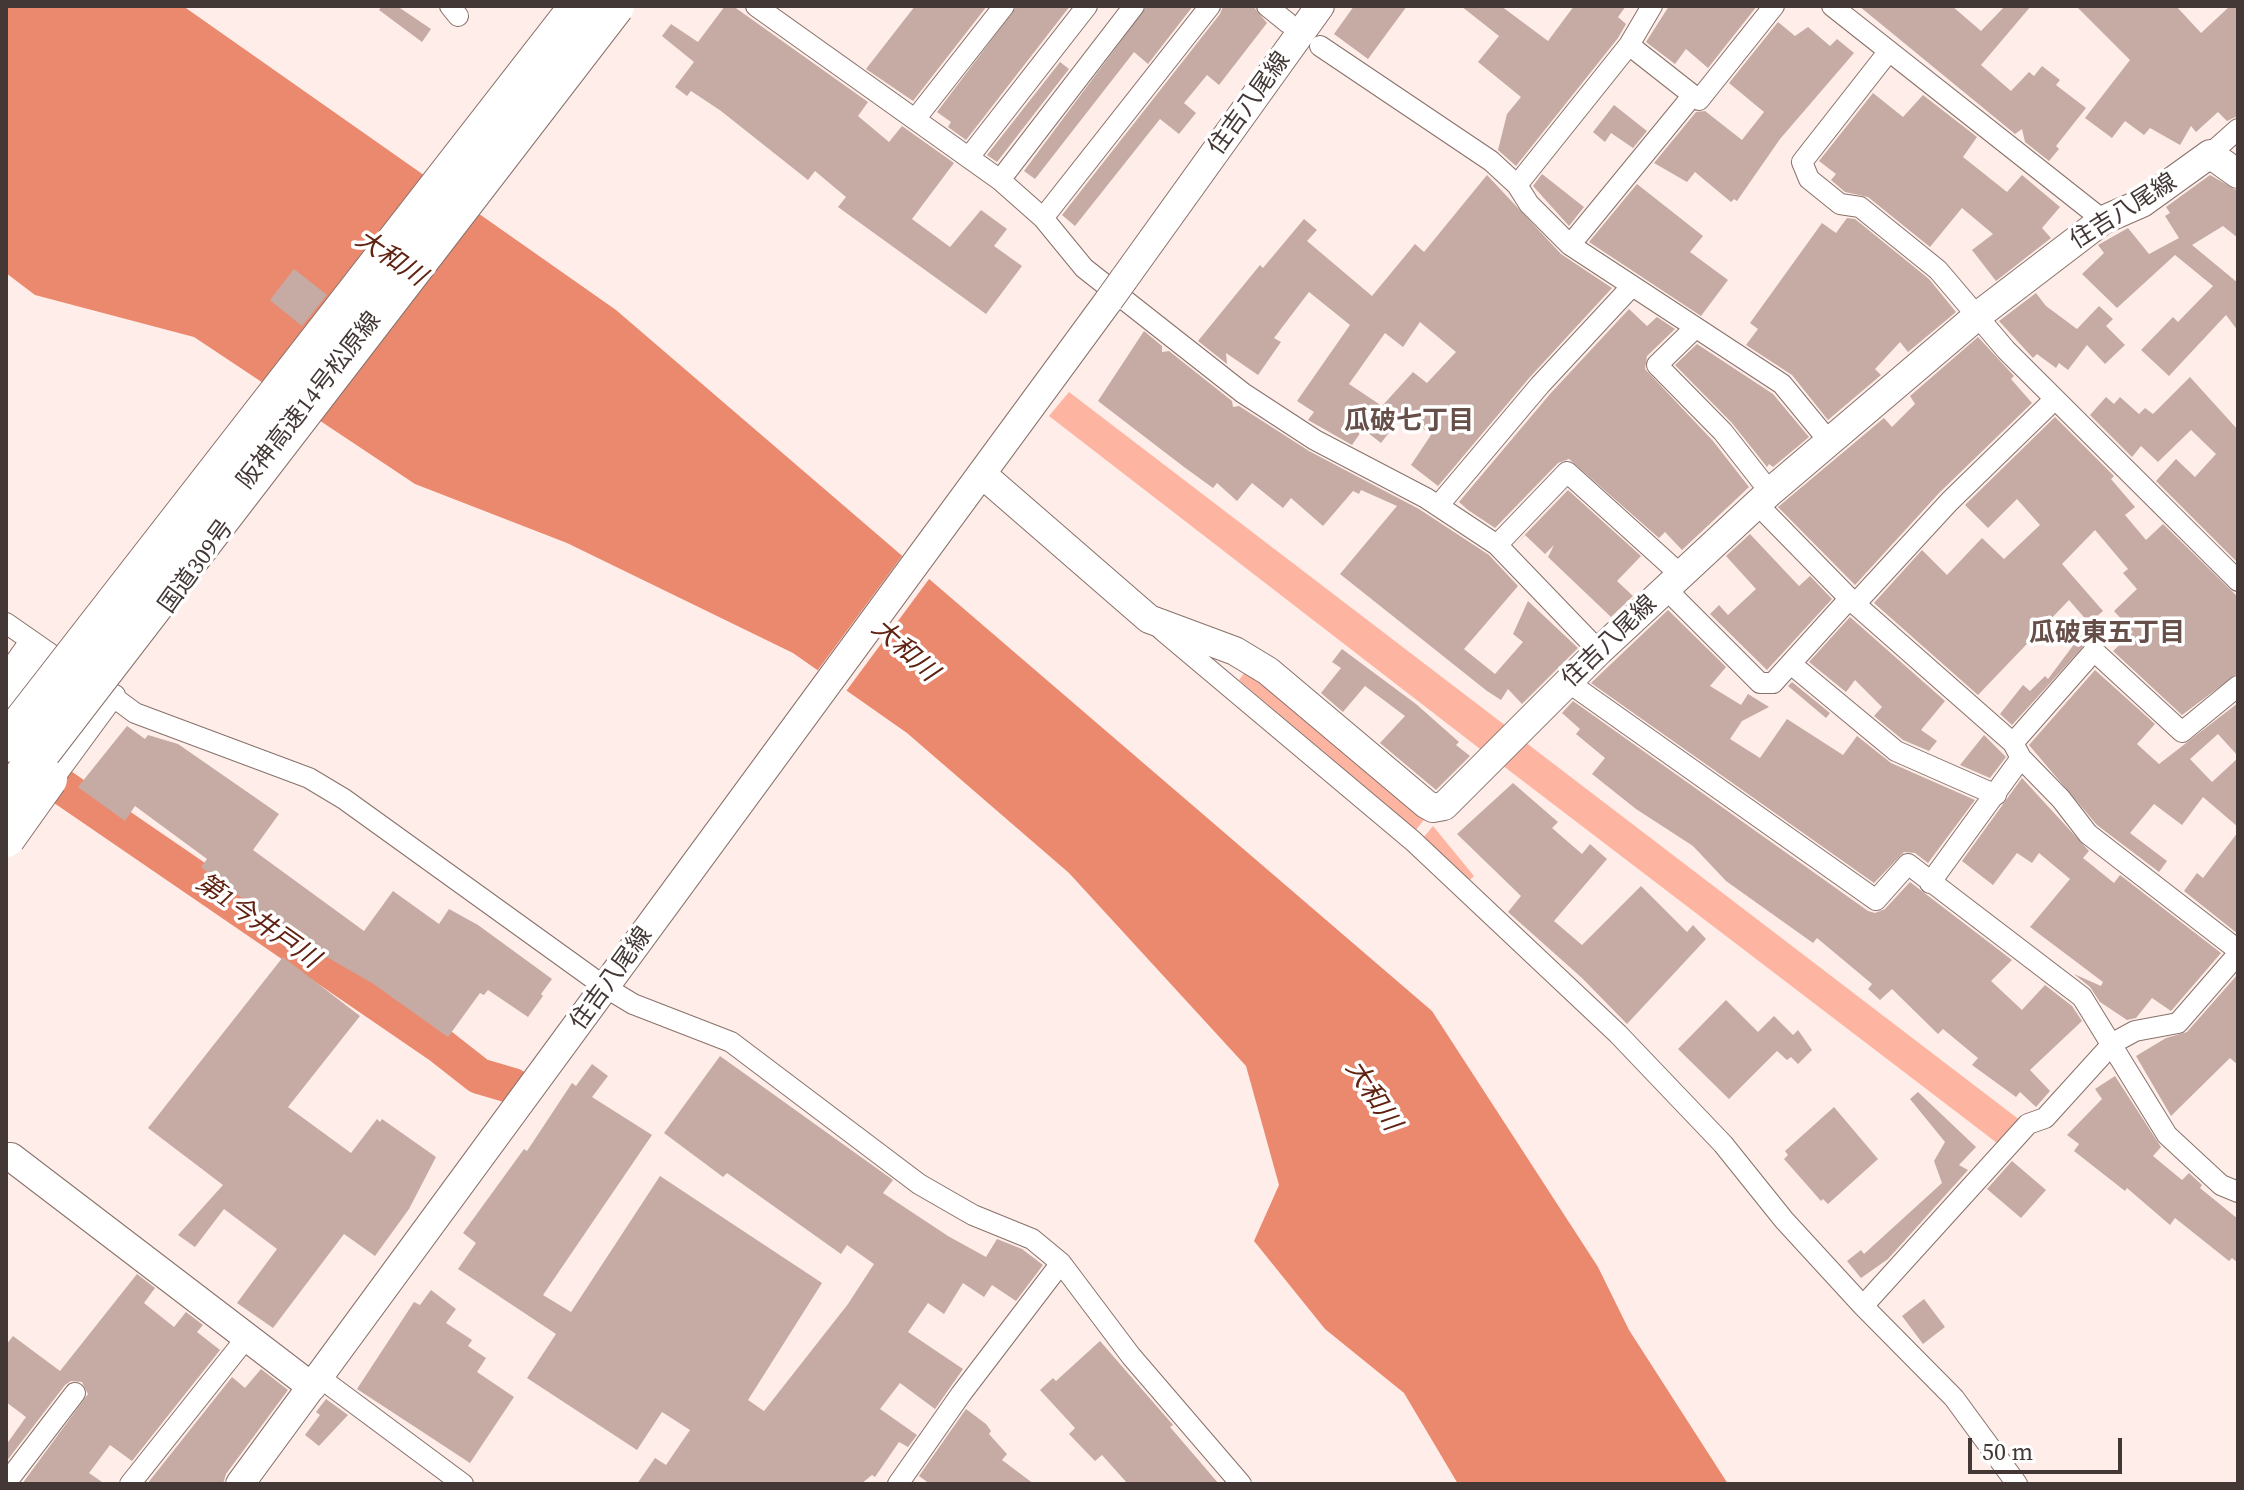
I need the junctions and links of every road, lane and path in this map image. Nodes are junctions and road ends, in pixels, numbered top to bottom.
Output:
1 (556, 6) edge
2 (579, 6) edge
3 (615, 6) edge
4 (626, 6) edge
5 (756, 6) edge
6 (1004, 6) edge
7 (1087, 6) edge
8 (1134, 6) edge
9 (1210, 6) edge
10 (1267, 6) edge
11 (1320, 6) edge
12 (1652, 6) edge
13 (1774, 6) edge
14 (1832, 6) edge
15 (1288, 23) dead end
16 (1629, 45) junction
17 (1320, 46) dead end
18 (1889, 51) junction
19 (1693, 95) junction
20 (916, 118) junction
21 (2238, 129) edge
22 (2210, 154) junction
23 (969, 157) junction
24 (2238, 174) edge
25 (1000, 180) junction
26 (1517, 185) junction
27 (1043, 218) junction
28 (2103, 220) junction
29 (1570, 245) junction
30 (1632, 286) junction
31 (1976, 317) junction
32 (1695, 328) junction
33 (2055, 399) junction
34 (1828, 440) junction
35 (978, 479) junction
36 (1764, 498) junction
37 (1438, 506) junction
38 (199, 545) junction
39 (1497, 545) junction
40 (2238, 581) edge
41 (1673, 582) junction
42 (1853, 601) junction
43 (6, 616) edge
44 (1149, 619) junction
45 (6, 623) edge
46 (30, 641) junction
47 (1599, 651) junction
48 (1791, 664) junction
49 (6, 675) edge
50 (1568, 682) junction
51 (2238, 686) edge
52 (115, 695) junction
53 (6, 711) edge
54 (6, 743) edge
55 (2017, 750) junction
56 (1996, 795) junction
57 (6, 798) edge
58 (6, 826) edge
59 (6, 840) edge
60 (1930, 883) junction
61 (2238, 952) edge
62 (611, 980) junction
63 (2113, 1043) junction
64 (6, 1157) edge
65 (2238, 1192) edge
66 (1061, 1263) junction
67 (1863, 1306) junction
68 (247, 1337) junction
69 (315, 1382) junction
70 (75, 1393) dead end
71 (6, 1483) edge
72 (130, 1484) edge
73 (240, 1484) edge
74 (463, 1484) edge
75 (898, 1484) edge
76 (1241, 1484) edge
77 (2017, 1484) edge

1 - 53 highway
2 - 54 highway, 阪神高速14号松原線, bridge
3 - 38 highway, 阪神高速14号松原線, bridge
4 - 58 highway, 国道309号
5 - 20 street
6 - 20 street
7 - 23 street
8 - 25 street
9 - 27 street
10 - 15 street
11 - 35 main road, 住吉八尾線
12 - 16 street
13 - 19 street
14 - 18 street
16 - 19 street
16 - 26 street
17 - 26 street
18 - 28 street
18 - 31 street
19 - 29 street
20 - 23 street
21 - 22 street
22 - 24 main road
22 - 28 main road, 住吉八尾線
23 - 25 street
25 - 27 street
26 - 29 street
27 - 37 street
28 - 31 main road, 住吉八尾線
29 - 30 street
30 - 32 street
30 - 37 street
31 - 33 street
31 - 34 main road, 住吉八尾線
32 - 34 street
32 - 36 street
33 - 40 street
33 - 42 street
34 - 36 main road, 住吉八尾線
35 - 44 main road, 住吉八尾線
35 - 62 main road, 住吉八尾線
36 - 41 main road, 住吉八尾線
36 - 42 street
37 - 39 street
38 - 57 highway, 阪神高速14号松原線, bridge
38 - 59 highway, bridge
39 - 41 street
39 - 47 street
41 - 47 main road, 住吉八尾線
41 - 48 street
42 - 48 street
42 - 55 street
43 - 46 street
44 - 50 main road, 住吉八尾線
44 - 67 street
45 - 46 street
46 - 49 street
46 - 52 street
47 - 50 main road, 住吉八尾線
48 - 56 street
50 - 60 street
51 - 55 street
52 - 59 street
52 - 62 street
55 - 56 street
55 - 61 street
56 - 60 street
60 - 63 street
61 - 63 street
62 - 66 street
62 - 69 main road, 住吉八尾線
63 - 65 street
63 - 67 street
64 - 68 main road
66 - 75 street
66 - 76 street
67 - 77 street
68 - 69 main road
68 - 72 street
69 - 73 main road, 住吉八尾線
69 - 74 street
70 - 71 street

